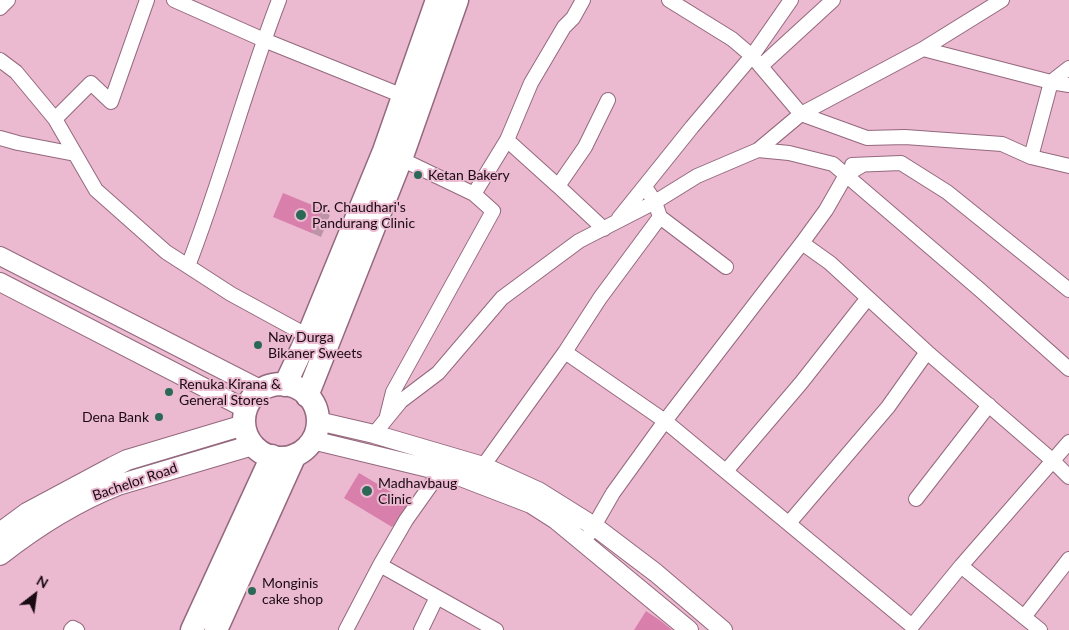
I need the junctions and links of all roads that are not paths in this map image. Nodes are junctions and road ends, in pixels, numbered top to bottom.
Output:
1 (8, 0) edge
2 (147, 0) edge
3 (174, 0) edge
4 (279, 0) edge
5 (437, 0) edge
6 (457, 0) edge
7 (583, 0) edge
8 (669, 0) edge
9 (791, 0) edge
10 (833, 0) edge
11 (1002, 0) edge
12 (0, 8) edge
13 (804, 26) junction
14 (772, 27) junction
15 (264, 40) junction
16 (924, 49) junction
17 (0, 60) edge
18 (757, 61) junction
19 (1069, 68) edge
20 (1051, 82) junction
21 (1069, 85) edge
22 (403, 96) junction
23 (608, 100) dead end
24 (801, 114) junction
25 (55, 120) junction
26 (0, 138) edge
27 (507, 140) junction
28 (758, 150) junction
29 (75, 154) junction
30 (1031, 157) junction
31 (401, 159) junction
32 (834, 164) junction
33 (861, 166) junction
34 (1069, 166) edge
35 (846, 175) junction
36 (558, 186) junction
37 (645, 187) junction
38 (474, 194) junction
39 (655, 202) junction
40 (660, 217) junction
41 (609, 227) junction
42 (802, 243) junction
43 (1, 257) edge
44 (188, 266) junction
45 (726, 267) dead end
46 (0, 282) edge
47 (1069, 290) edge
48 (868, 299) junction
49 (308, 336) junction
50 (565, 352) junction
51 (927, 352) junction
52 (1069, 369) edge
53 (286, 385) junction
54 (262, 390) junction
55 (307, 396) junction
56 (989, 405) junction
57 (245, 417) junction
58 (665, 421) junction
59 (380, 428) junction
60 (315, 431) junction
61 (1069, 442) edge
62 (253, 445) junction
63 (296, 455) junction
64 (272, 456) junction
65 (451, 456) junction
66 (1052, 460) junction
67 (483, 466) junction
68 (441, 471) junction
69 (726, 471) junction
70 (1069, 477) edge
71 (916, 499) dead end
72 (789, 524) junction
73 (594, 526) junction
74 (0, 532) edge
75 (585, 543) junction
76 (0, 555) edge
77 (1069, 559) edge
78 (380, 566) junction
79 (962, 566) junction
80 (437, 597) junction
81 (1024, 617) junction
82 (912, 629) edge
83 (71, 630) edge
84 (77, 630) edge
85 (192, 630) edge
86 (216, 630) edge
87 (346, 630) edge
88 (421, 630) edge
89 (496, 630) edge
90 (689, 630) edge
91 (723, 630) edge
92 (1040, 630) edge

1 - 12 street
2 - 25 street
3 - 15 street
4 - 15 street
5 - 22 main road
6 - 31 main road
7 - 27 street
8 - 18 street
9 - 14 street
10 - 13 street
11 - 16 street
13 - 14 street
13 - 18 street
14 - 18 street
15 - 22 street
15 - 44 street
16 - 20 street
16 - 24 street
17 - 25 street
18 - 24 street
18 - 37 street
19 - 20 street
20 - 21 street
20 - 30 street
22 - 49 main road
23 - 36 street
24 - 28 street
24 - 30 street
25 - 29 street
26 - 29 street
27 - 36 street
27 - 38 street
28 - 32 street
28 - 39 street
29 - 44 street
30 - 34 street
31 - 38 street
31 - 55 main road
32 - 33 street
32 - 35 street
33 - 35 street
33 - 47 street
35 - 42 street
35 - 52 street
36 - 41 street
37 - 39 street
37 - 41 street
38 - 59 street
39 - 40 street
39 - 41 street
40 - 45 street
40 - 50 street
41 - 59 street
42 - 48 street
42 - 58 street
43 - 54 street
44 - 49 street
46 - 57 street
48 - 51 street
48 - 69 street
49 - 53 main road
50 - 58 street
50 - 67 street
51 - 56 street
51 - 72 street
53 - 54 main road
53 - 55 main road
54 - 57 main road
55 - 60 main road
56 - 66 street
56 - 71 street
57 - 62 main road
57 - 74 main road, Bachelor Road
58 - 69 street
58 - 73 street
59 - 60 street
59 - 65 street
60 - 63 main road
60 - 68 street
61 - 66 street
62 - 64 main road
62 - 76 main road, Bachelor Road
63 - 64 main road
63 - 86 main road
64 - 85 main road
65 - 67 street
65 - 68 street
66 - 70 street
66 - 79 street
67 - 73 street
68 - 75 street
68 - 78 street
69 - 72 street
72 - 82 street
73 - 75 street
73 - 91 street
75 - 90 street
77 - 81 street
78 - 80 street
78 - 87 street
79 - 81 street
79 - 82 street
80 - 88 street
80 - 89 street
81 - 92 street
83 - 84 street

